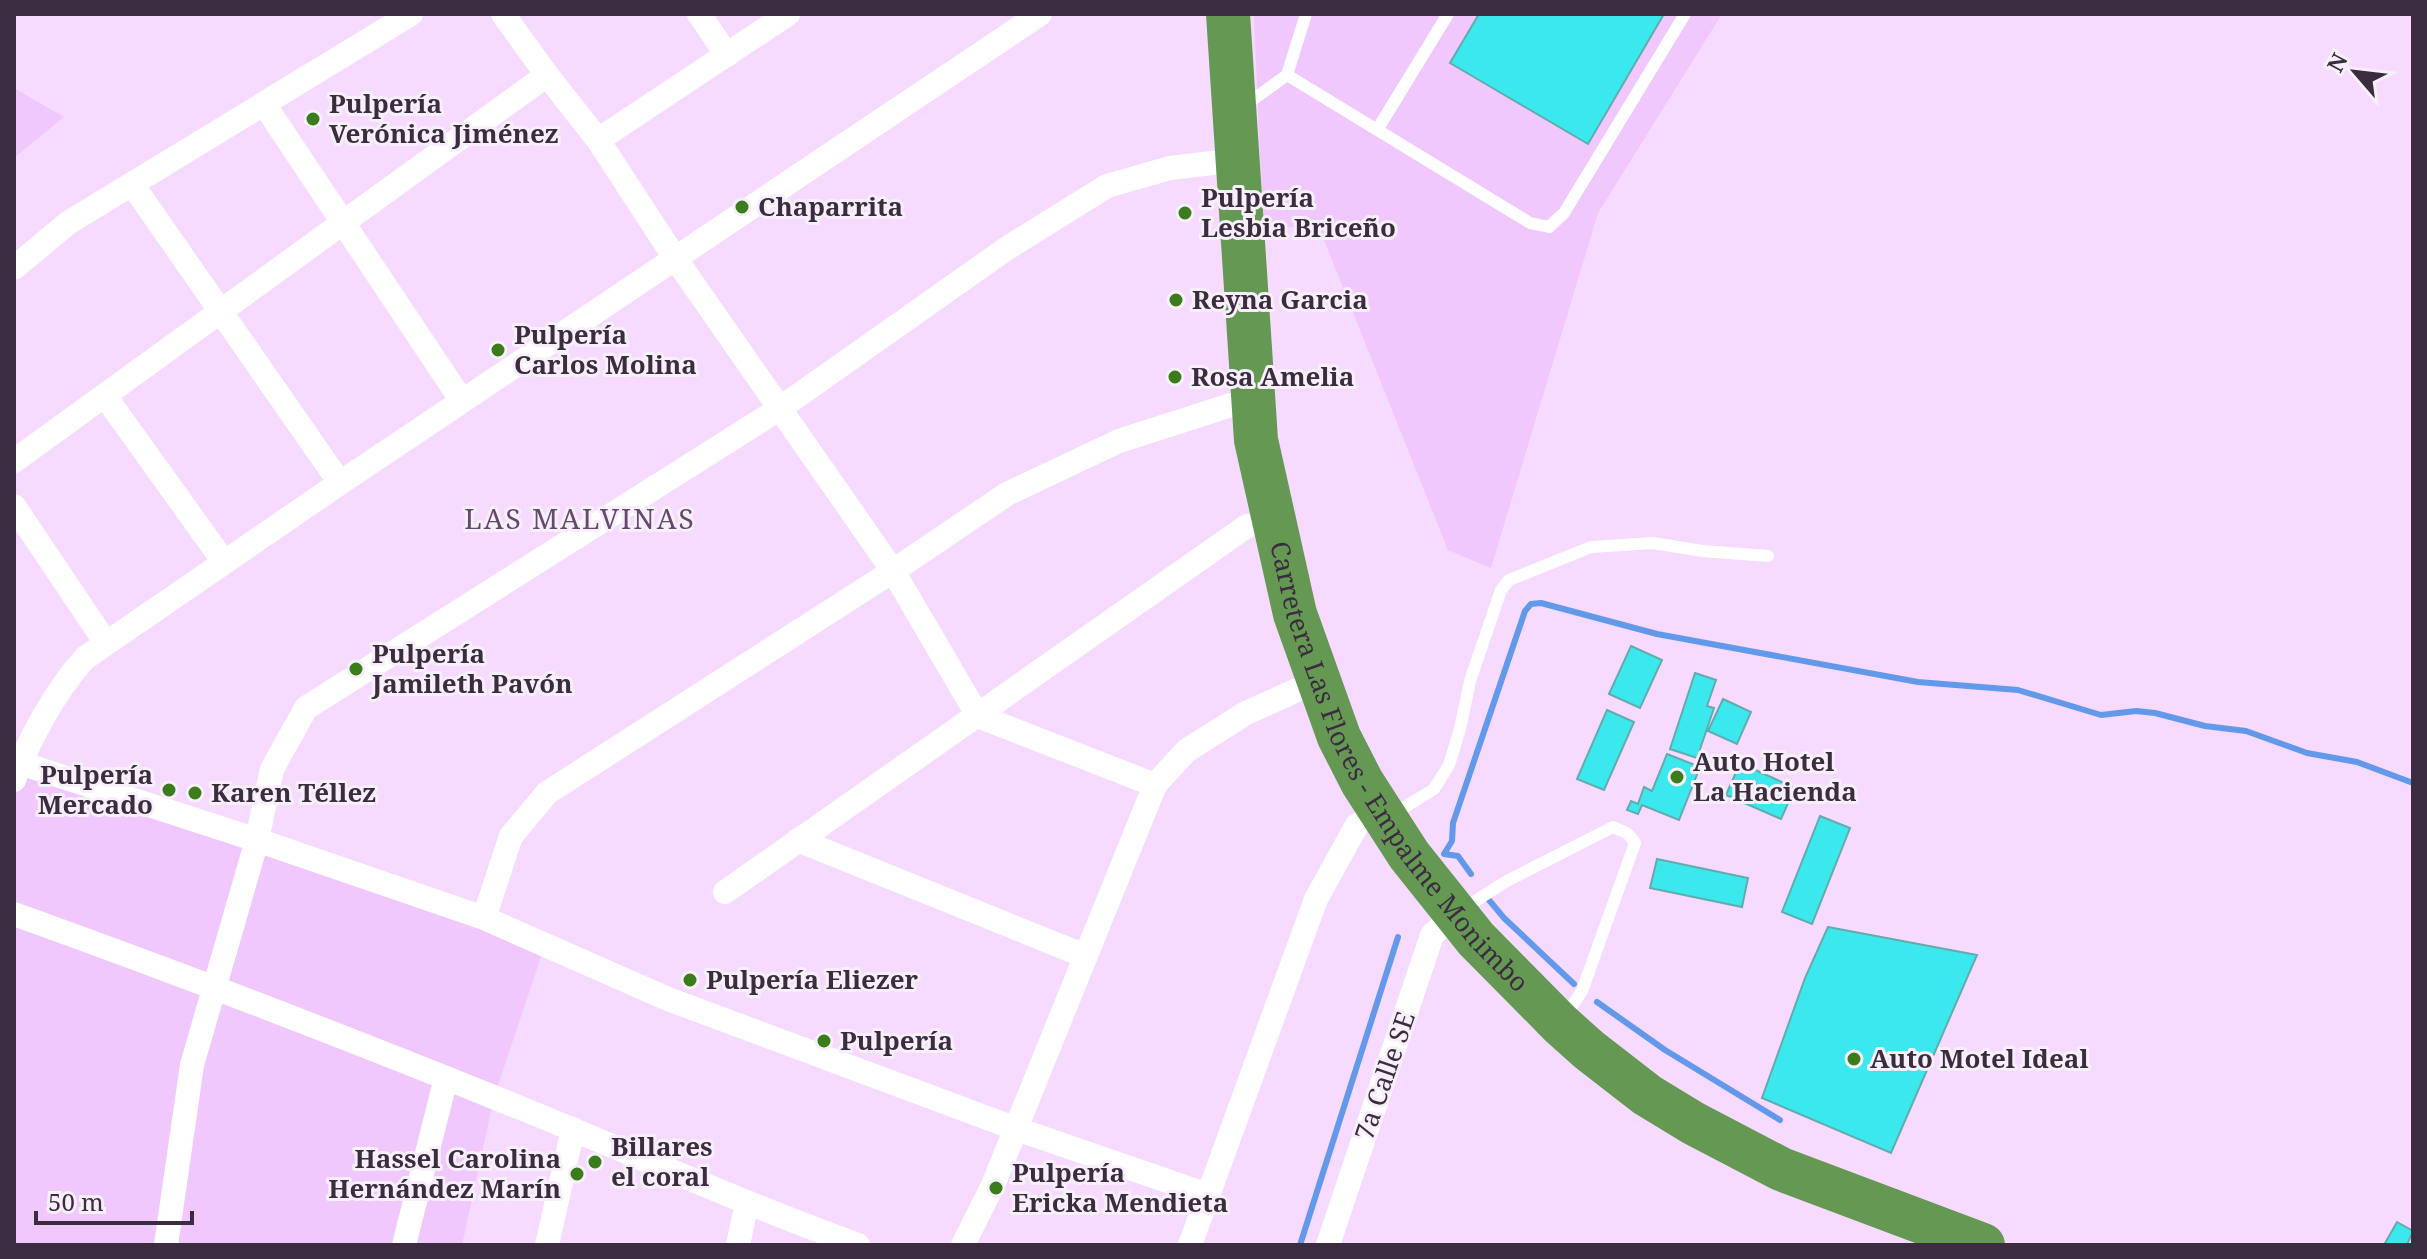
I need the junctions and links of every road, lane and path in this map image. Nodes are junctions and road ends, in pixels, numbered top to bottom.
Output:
1 (411, 14) edge
2 (503, 14) edge
3 (699, 14) edge
4 (788, 14) edge
5 (1202, 14) edge
6 (1228, 14) edge
7 (1306, 14) edge
8 (1448, 14) edge
9 (1685, 14) edge
10 (1026, 18) edge
11 (727, 55) junction
12 (547, 75) junction
13 (1287, 75) junction
14 (264, 104) junction
15 (1234, 113) junction
16 (1377, 130) junction
17 (598, 140) junction
18 (1225, 161) junction
19 (132, 184) junction
20 (344, 224) junction
21 (675, 258) junction
22 (14, 268) edge
23 (221, 312) junction
24 (105, 396) junction
25 (462, 401) junction
26 (1231, 405) junction
27 (779, 409) junction
28 (14, 461) edge
29 (340, 483) junction
30 (14, 506) edge
31 (1247, 526) junction
32 (1768, 556) dead end
33 (224, 562) junction
34 (893, 571) junction
35 (106, 643) junction
36 (1295, 691) junction
37 (978, 716) junction
38 (16, 768) edge
39 (1155, 785) junction
40 (1372, 822) junction
41 (257, 840) junction
42 (798, 840) junction
43 (725, 892) dead end
44 (14, 914) edge
45 (484, 918) junction
46 (1444, 925) junction
47 (1085, 956) junction
48 (216, 987) junction
49 (1560, 1024) junction
50 (446, 1078) junction
51 (1014, 1128) junction
52 (573, 1129) junction
53 (1208, 1195) junction
54 (747, 1202) junction
55 (166, 1245) edge
56 (404, 1245) edge
57 (547, 1245) edge
58 (738, 1245) edge
59 (858, 1245) edge
60 (963, 1245) edge
61 (1190, 1245) edge
62 (1328, 1245) edge
63 (1899, 1245) edge
64 (1983, 1245) edge

1 - 14 street
2 - 12 street
3 - 11 street
4 - 11 street
5 - 18 highway, Carretera Las Flores - Empalme Monimbo
6 - 15 highway, Carretera Las Flores - Empalme Monimbo
7 - 13 lane
8 - 16 lane
9 - 16 lane
10 - 21 street
11 - 17 street
12 - 17 street
12 - 20 street
13 - 15 lane
13 - 16 lane
14 - 19 street
14 - 20 street
15 - 18 highway, Carretera Las Flores - Empalme Monimbo
17 - 21 street
18 - 26 highway, Carretera Las Flores - Empalme Monimbo
18 - 27 street
18 - 40 highway, Carretera Las Flores - Empalme Monimbo
19 - 22 street
19 - 23 street
20 - 23 street
20 - 25 street
21 - 25 street
21 - 27 street
23 - 24 street
23 - 29 street
24 - 28 street
24 - 33 street
25 - 29 street
26 - 31 highway, Carretera Las Flores - Empalme Monimbo
26 - 34 street
27 - 34 street
27 - 41 street
29 - 33 street
30 - 35 street
31 - 36 highway, Carretera Las Flores - Empalme Monimbo
31 - 37 street
32 - 40 lane
33 - 35 street
34 - 37 street
34 - 45 street
35 - 38 street
36 - 39 street
36 - 40 highway, Carretera Las Flores - Empalme Monimbo
37 - 39 street
37 - 42 street
38 - 41 street
39 - 47 street
40 - 46 highway, Carretera Las Flores - Empalme Monimbo
40 - 53 street
41 - 45 street
41 - 48 street
42 - 43 street
42 - 47 street
44 - 48 street
45 - 51 street
46 - 49 highway, Carretera Las Flores - Empalme Monimbo
46 - 49 lane
46 - 62 street, 7a Calle SE
46 - 63 highway, Carretera Las Flores - Empalme Monimbo
47 - 51 street
48 - 50 street
48 - 55 street
49 - 64 highway, Carretera Las Flores - Empalme Monimbo
50 - 52 street
50 - 56 street
51 - 53 street
51 - 60 street
52 - 54 street
52 - 57 street
53 - 61 street
54 - 58 street
54 - 59 street

